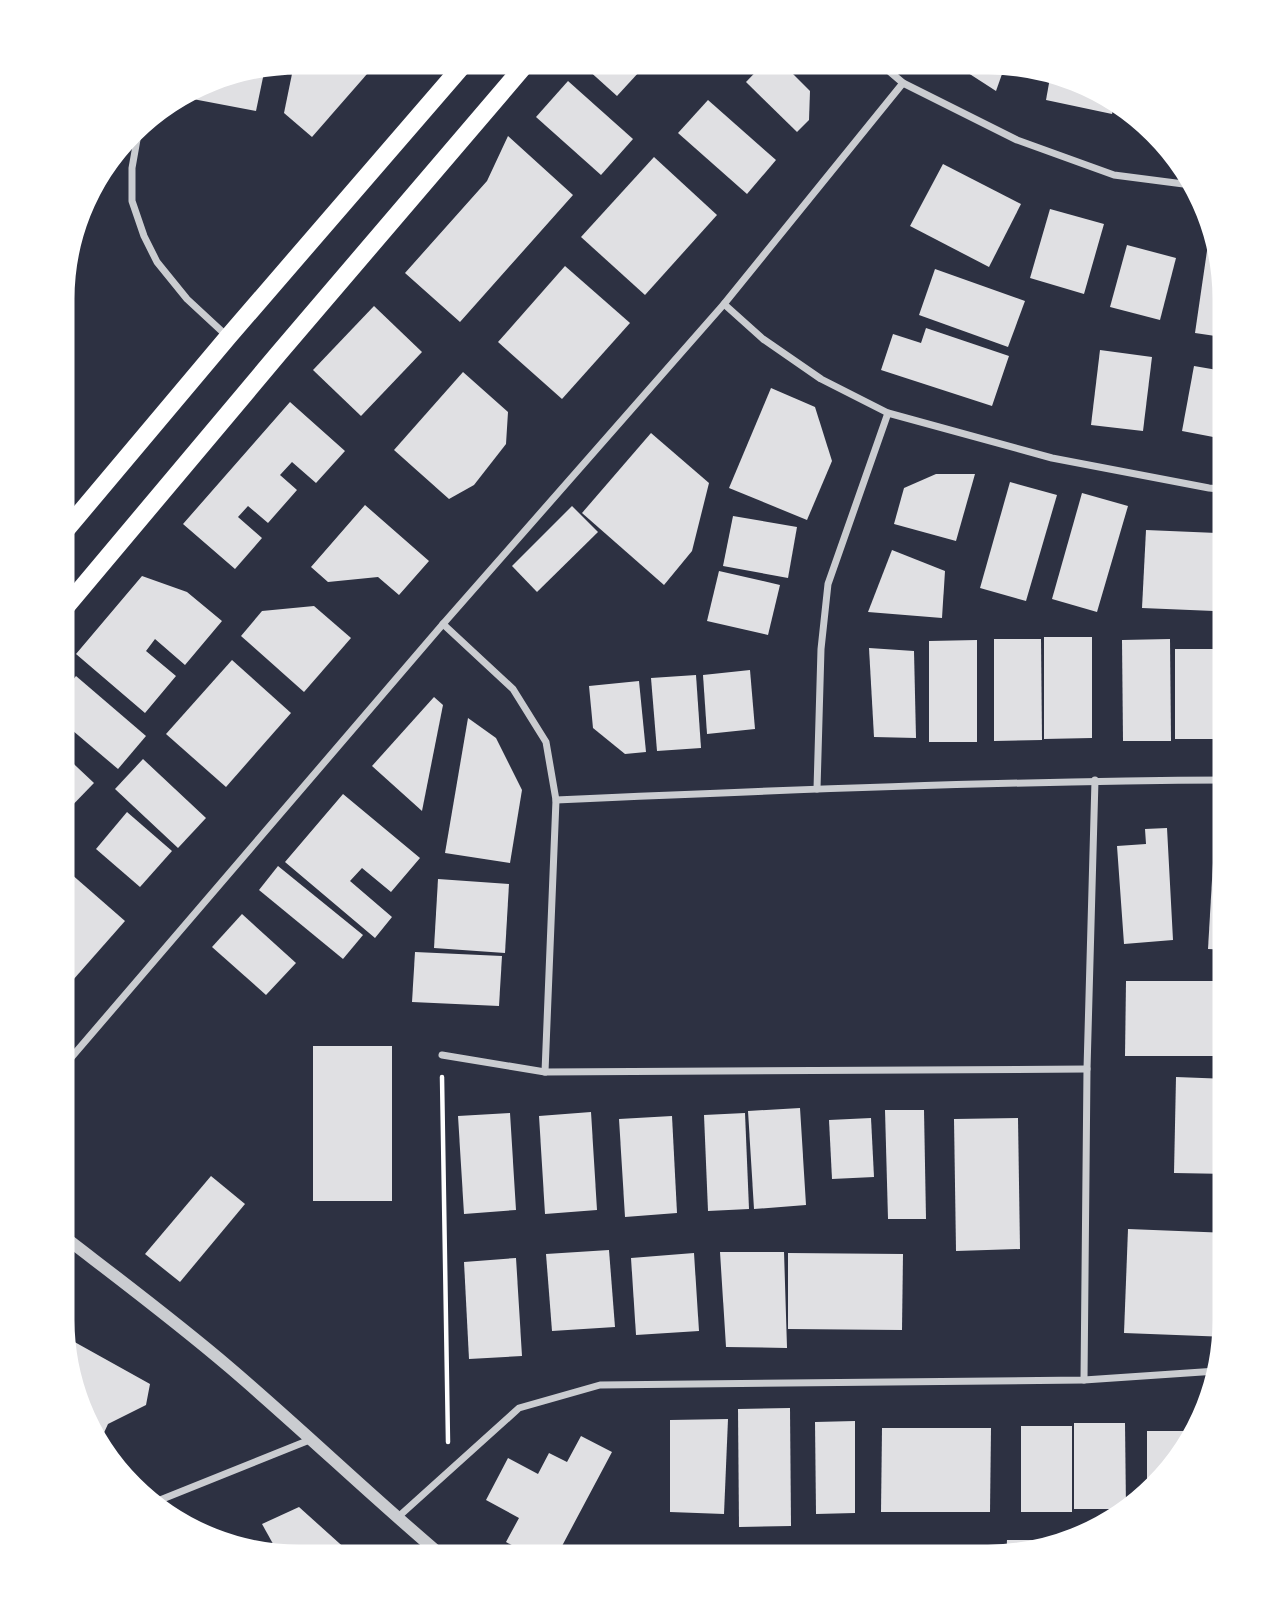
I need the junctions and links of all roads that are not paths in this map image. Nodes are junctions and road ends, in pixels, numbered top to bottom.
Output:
1 (459, 70) edge
2 (521, 70) edge
3 (887, 70) edge
4 (903, 83) junction
5 (137, 138) edge
6 (1186, 184) edge
7 (724, 304) junction
8 (228, 337) junction
9 (888, 413) junction
10 (1217, 489) edge
11 (70, 525) edge
12 (70, 602) edge
13 (443, 624) junction
14 (1095, 780) junction
15 (1217, 780) edge
16 (817, 789) junction
17 (556, 800) junction
18 (442, 1055) road end
19 (70, 1059) edge
20 (1087, 1069) junction
21 (545, 1072) junction
22 (70, 1241) edge
23 (1211, 1371) edge
24 (1084, 1380) junction
25 (312, 1439) junction
26 (159, 1500) edge
27 (397, 1518) junction
28 (434, 1549) edge

1 - 8 main road
2 - 12 main road
3 - 4 street
4 - 6 street
4 - 7 street
5 - 8 street
7 - 9 street
7 - 13 street
8 - 11 main road
9 - 10 street
9 - 16 street
13 - 17 street
13 - 19 street
14 - 15 street
14 - 16 street
14 - 20 street
16 - 17 street
17 - 21 street
18 - 21 street
20 - 21 street
20 - 24 street
22 - 25 street
23 - 24 street
24 - 27 street
25 - 26 street
25 - 27 street
27 - 28 street

